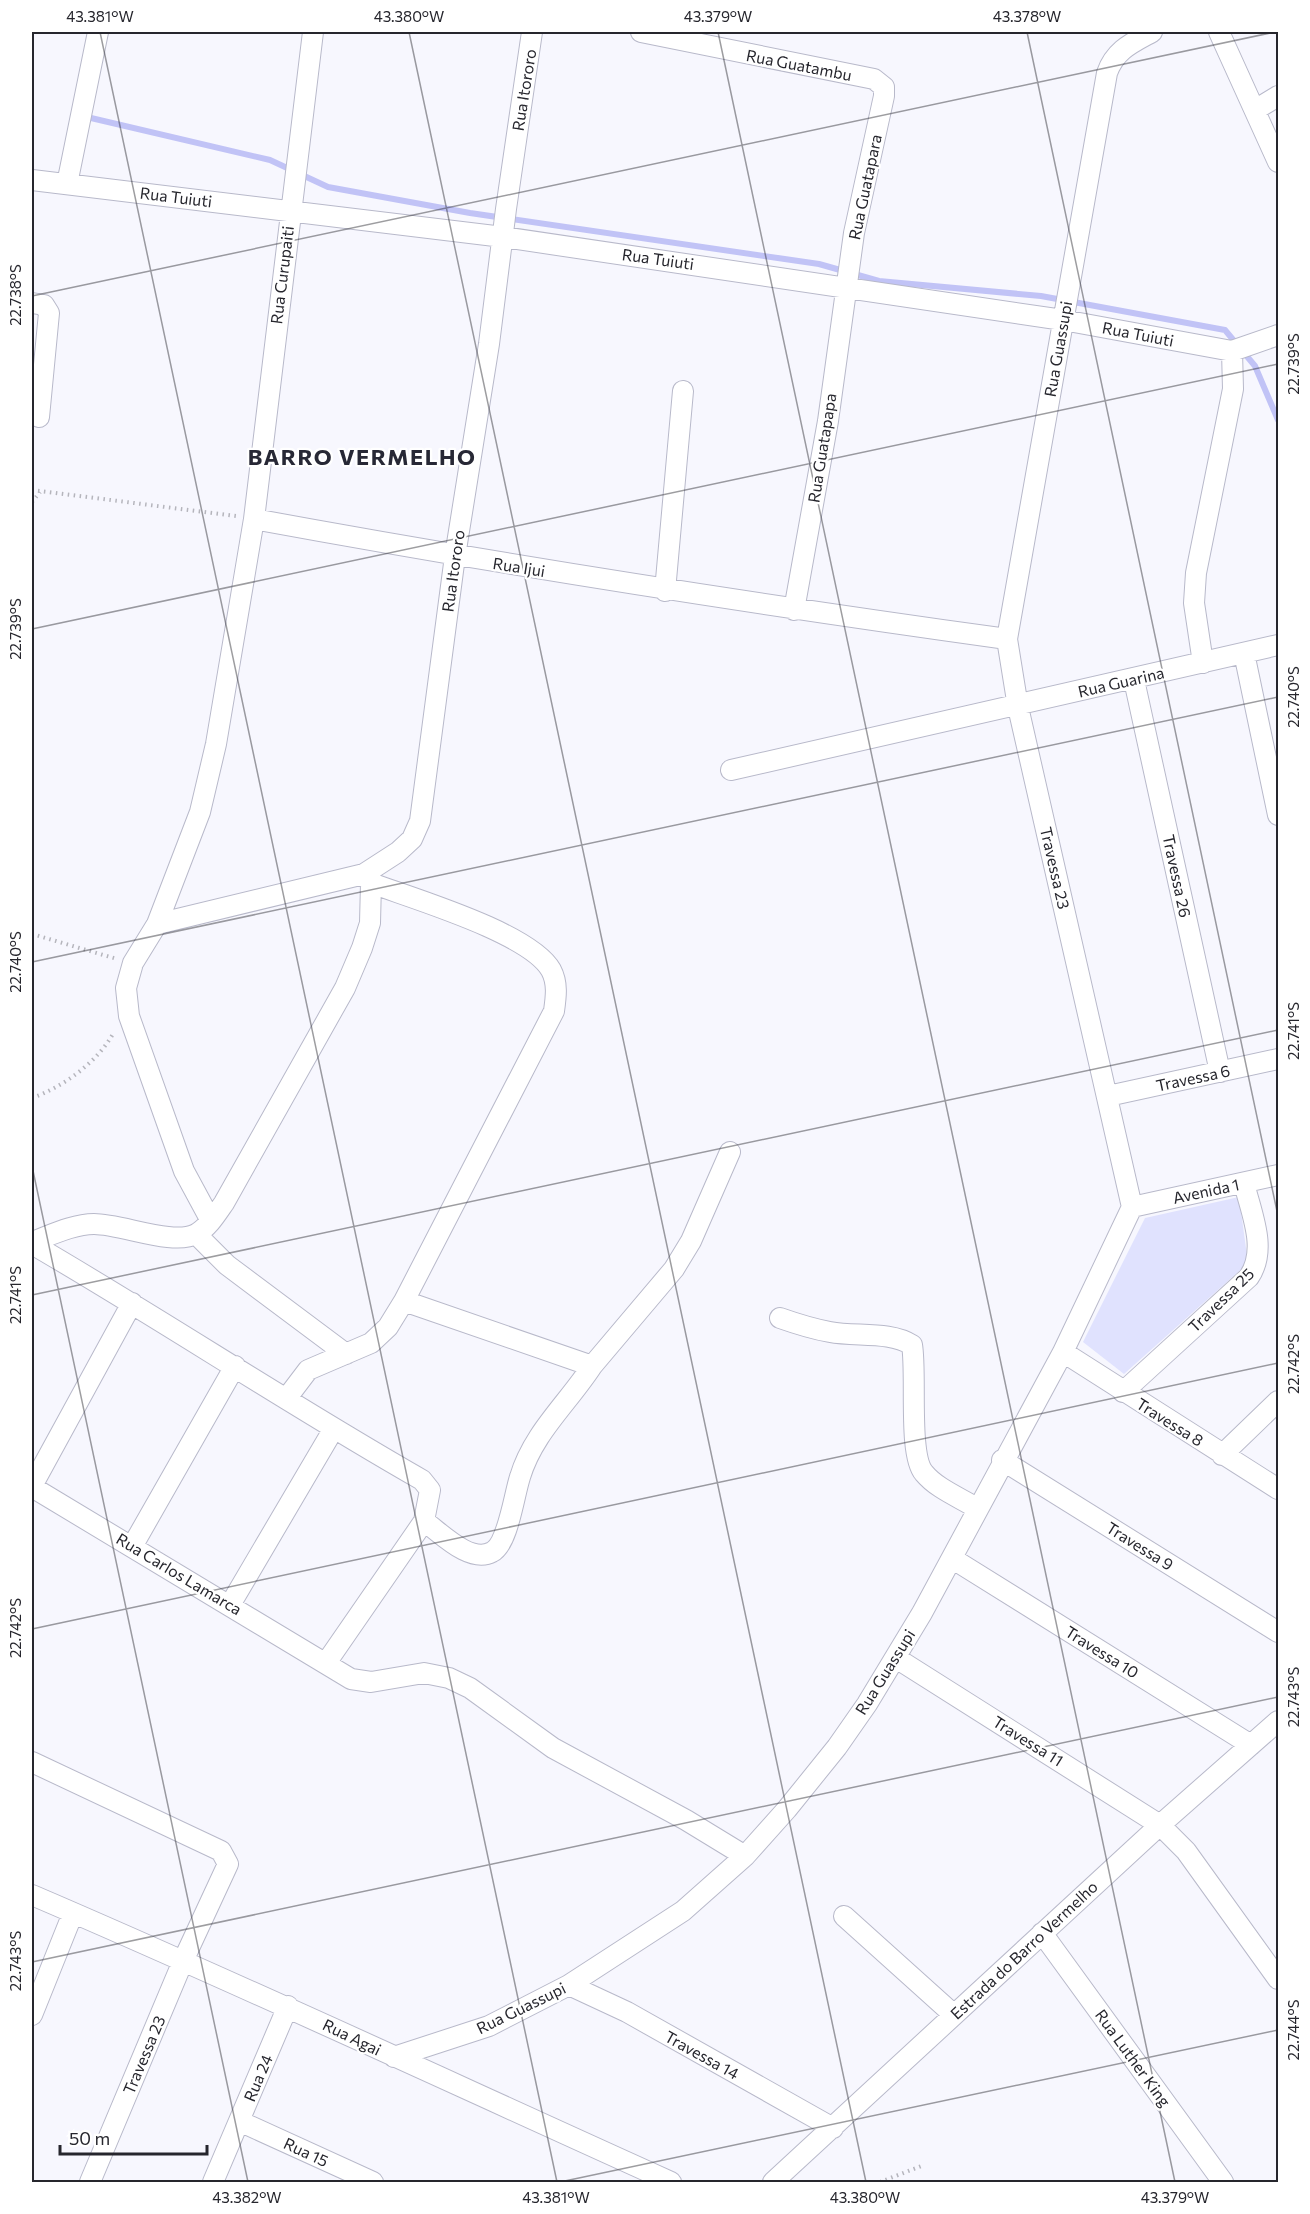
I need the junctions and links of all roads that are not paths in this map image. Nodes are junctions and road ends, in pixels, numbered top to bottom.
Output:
1 (98, 32) edge
2 (313, 32) edge
3 (532, 32) edge
4 (641, 32) edge
5 (1152, 32) edge
6 (1219, 32) edge
7 (884, 87) joint
8 (1278, 96) edge
9 (1255, 110) junction
10 (1278, 162) edge
11 (32, 180) edge
12 (67, 184) junction
13 (290, 210) junction
14 (503, 234) junction
15 (848, 274) junction
16 (32, 303) edge
17 (1064, 312) junction
18 (1278, 335) edge
19 (1240, 349) junction
20 (682, 391) dead end
21 (39, 417) dead end
22 (254, 519) junction
23 (455, 556) junction
24 (665, 591) junction
25 (794, 609) junction
26 (1007, 639) junction
27 (1278, 645) edge
28 (1244, 653) junction
29 (1203, 663) junction
30 (1134, 680) junction
31 (1018, 706) junction
32 (731, 770) dead end
33 (1278, 815) edge
34 (368, 878) junction
35 (157, 924) junction
36 (1278, 1059) edge
37 (1220, 1072) junction
38 (1108, 1096) junction
39 (730, 1152) dead end
40 (1278, 1175) edge
41 (1244, 1183) junction
42 (1132, 1207) junction
43 (211, 1221) junction
44 (196, 1234) junction
45 (32, 1243) edge
46 (404, 1301) junction
47 (132, 1303) junction
48 (780, 1318) dead end
49 (1063, 1352) junction
50 (346, 1354) junction
51 (235, 1366) junction
52 (592, 1366) junction
53 (1123, 1392) junction
54 (286, 1399) junction
55 (1278, 1401) edge
56 (333, 1430) junction
57 (1222, 1455) junction
58 (1002, 1460) junction
59 (32, 1487) edge
60 (1278, 1489) edge
61 (978, 1509) junction
62 (424, 1521) junction
63 (133, 1545) junction
64 (953, 1559) junction
65 (230, 1605) junction
66 (1278, 1632) edge
67 (896, 1658) junction
68 (326, 1663) junction
69 (1278, 1720) edge
70 (1251, 1745) junction
71 (32, 1762) edge
72 (1160, 1825) junction
73 (745, 1856) junction
74 (32, 1895) edge
75 (73, 1913) junction
76 (843, 1916) dead end
77 (1042, 1933) junction
78 (183, 1962) junction
79 (1278, 1979) edge
80 (569, 1985) junction
81 (288, 2006) junction
82 (32, 2015) edge
83 (954, 2015) junction
84 (394, 2057) junction
85 (240, 2121) junction
86 (833, 2128) junction
87 (90, 2182) edge
88 (213, 2182) edge
89 (374, 2182) edge
90 (671, 2182) edge
91 (773, 2182) edge
92 (1223, 2182) edge

1 - 12 street
2 - 13 street, Rua Curupaiti
3 - 14 street, Rua Itororo
4 - 7 street, Rua Guatambu
5 - 17 street, Rua Guassupi
6 - 9 street
7 - 15 street, Rua Guatapara
8 - 9 street
9 - 10 street
11 - 12 street, Rua Tuiuti
12 - 13 street, Rua Tuiuti
13 - 14 street, Rua Tuiuti
13 - 22 street, Rua Curupaiti
14 - 15 street, Rua Tuiuti
14 - 23 street, Rua Itororo
15 - 17 street, Rua Tuiuti
15 - 25 street, Rua Guatapapa
16 - 21 street
17 - 19 street, Rua Tuiuti
17 - 26 street, Rua Guassupi
18 - 19 street
19 - 29 street
20 - 24 street
22 - 23 street, Rua Ijui
22 - 35 street, Rua Curupaiti
23 - 24 street, Rua Ijui
23 - 34 street, Rua Itororo
24 - 25 street, Rua Ijui
25 - 26 street, Rua Ijui
26 - 31 street, Travessa 23
27 - 28 street, Rua Guarina
28 - 29 street, Rua Guarina
28 - 33 street
29 - 30 street, Rua Guarina
30 - 31 street, Rua Guarina
30 - 37 street, Travessa 26
31 - 32 street, Rua Guarina
31 - 38 street, Travessa 23
34 - 35 street, Rua Itororo
34 - 43 street
34 - 46 street
35 - 43 street, Rua Curupaiti
36 - 37 street, Travessa 6
37 - 38 street, Travessa 6
38 - 42 street
39 - 52 street
40 - 41 street, Avenida 1
41 - 42 street, Avenida 1
41 - 53 street, Travessa 25
42 - 49 street, Rua Guassupi
43 - 44 street
44 - 45 street
44 - 50 street
45 - 47 street
46 - 50 street
46 - 52 street
47 - 51 street
47 - 59 street
48 - 61 street
49 - 53 street, Travessa 8
49 - 58 street, Rua Guassupi
50 - 54 street
51 - 54 street
51 - 63 street
52 - 62 street
53 - 57 street, Travessa 8
54 - 56 street
55 - 57 street
56 - 62 street
56 - 65 street
57 - 60 street, Travessa 8
58 - 61 street, Rua Guassupi
58 - 66 street, Travessa 9
59 - 63 street, Rua Carlos Lamarca
61 - 64 street, Rua Guassupi
62 - 68 street
63 - 65 street, Rua Carlos Lamarca
64 - 67 street, Rua Guassupi
64 - 70 street, Travessa 10
65 - 68 street, Rua Carlos Lamarca
67 - 72 street, Travessa 11
67 - 73 street, Rua Guassupi
68 - 73 street, Rua Carlos Lamarca
69 - 70 street, Estrada do Barro Vermelho
70 - 72 street, Estrada do Barro Vermelho
71 - 78 street, Travessa 23
72 - 77 street, Estrada do Barro Vermelho
72 - 79 street, Travessa 11
73 - 80 street, Rua Guassupi
74 - 75 street, Rua Agai
75 - 78 street, Rua Agai
75 - 82 street
76 - 83 street
77 - 83 street, Estrada do Barro Vermelho
77 - 92 street, Rua Luther King
78 - 81 street, Rua Agai
78 - 87 street, Travessa 23
80 - 84 street, Rua Guassupi
80 - 86 street, Travessa 14
81 - 84 street, Rua Agai
81 - 85 street, Rua 24
83 - 86 street, Estrada do Barro Vermelho
84 - 90 street, Rua Agai
85 - 88 street, Rua 24
85 - 89 street, Rua 15
86 - 91 street, Estrada do Barro Vermelho

